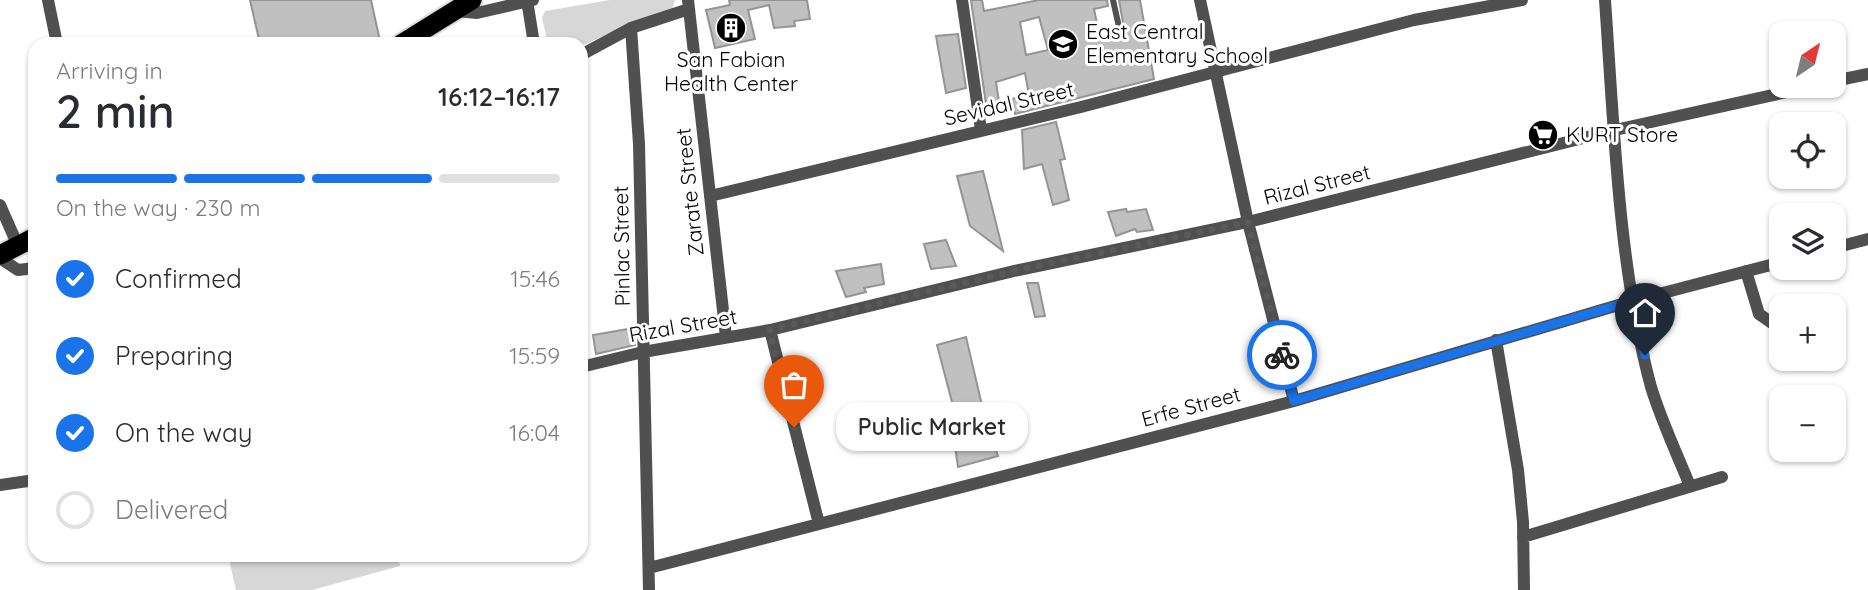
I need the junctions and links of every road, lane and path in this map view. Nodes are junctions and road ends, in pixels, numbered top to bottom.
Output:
1 (48, 0) edge
2 (529, 0) edge
3 (962, 0) edge
4 (1113, 0) edge
5 (1200, 0) edge
6 (1522, 0) edge
7 (1605, 0) edge
8 (464, 5) edge
9 (689, 5) edge
10 (1119, 27) dead end
11 (631, 28) junction
12 (56, 37) edge
13 (412, 37) edge
14 (533, 37) edge
15 (588, 51) edge
16 (1213, 72) junction
17 (1868, 74) edge
18 (1846, 79) edge
19 (1769, 96) edge
20 (981, 130) junction
21 (1615, 130) junction
22 (710, 196) junction
23 (0, 205) edge
24 (1248, 222) junction
25 (1868, 239) edge
26 (26, 241) edge
27 (1846, 245) edge
28 (0, 257) edge
29 (1769, 265) edge
30 (28, 269) edge
31 (1746, 271) junction
32 (1632, 301) junction
33 (1769, 321) edge
34 (769, 330) junction
35 (726, 337) junction
36 (1496, 340) junction
37 (643, 352) junction
38 (588, 365) edge
39 (1294, 401) junction
40 (1721, 477) dead end
41 (28, 481) edge
42 (0, 485) edge
43 (1690, 486) junction
44 (819, 524) junction
45 (1523, 537) junction
46 (649, 568) junction
47 (649, 590) edge
48 (1524, 590) edge

1 - 12 street
2 - 8 street
2 - 14 street
3 - 20 street
4 - 10 lane
5 - 16 street
6 - 16 street, Sevidal Street
7 - 21 street
8 - 13 highway
9 - 11 street
9 - 22 street, Zarate Street
11 - 15 street
11 - 37 street, Pinlac Street
16 - 20 street, Sevidal Street
16 - 24 street
17 - 18 street
19 - 21 street, Rizal Street
20 - 22 street, Sevidal Street
21 - 24 street, Rizal Street
21 - 32 street
22 - 35 street, Zarate Street
23 - 26 street
24 - 34 street, Rizal Street
24 - 39 street
25 - 27 street
26 - 28 highway
28 - 30 street
29 - 31 street, Erfe Street
31 - 32 street, Erfe Street
31 - 33 street
32 - 36 street, Erfe Street
32 - 43 street
34 - 35 street, Rizal Street
34 - 44 street
35 - 37 street, Rizal Street
36 - 39 street, Erfe Street
36 - 45 street
37 - 38 street, Rizal Street
37 - 46 street, Pinlac Street
39 - 44 street, Erfe Street
40 - 43 street
41 - 42 street
43 - 45 street
44 - 46 street, Erfe Street
45 - 48 street
46 - 47 street, Pinlac Street

